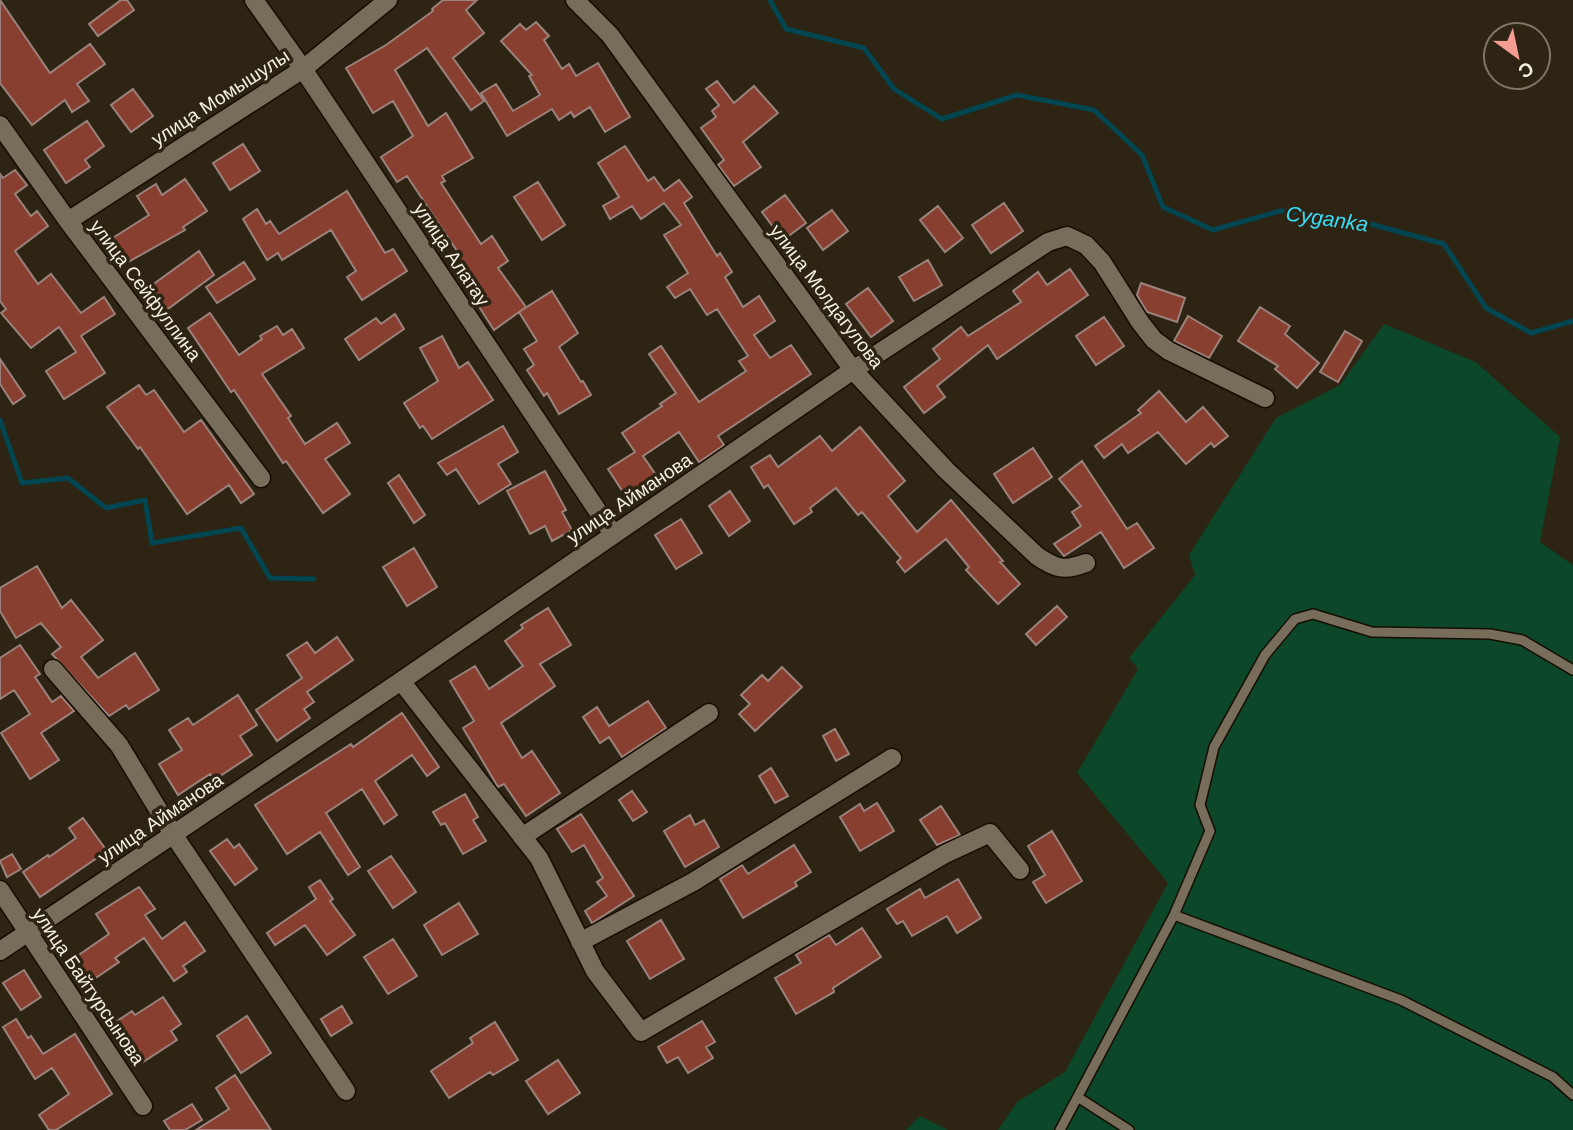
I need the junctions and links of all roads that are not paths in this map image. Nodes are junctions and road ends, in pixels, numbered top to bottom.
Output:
1 (254, 0) edge
2 (388, 0) edge
3 (575, 0) edge
4 (303, 69) junction
5 (0, 125) edge
6 (68, 221) junction
7 (853, 370) junction
8 (1265, 398) dead end
9 (261, 478) dead end
10 (613, 534) junction
11 (1086, 564) dead end
12 (53, 669) dead end
13 (1573, 670) edge
14 (401, 681) junction
15 (709, 713) dead end
16 (891, 758) dead end
17 (173, 834) junction
18 (522, 836) junction
19 (1020, 870) dead end
20 (0, 890) edge
21 (1174, 915) junction
22 (29, 933) junction
23 (580, 942) junction
24 (0, 951) edge
25 (346, 1091) dead end
26 (1573, 1095) edge
27 (1079, 1098) junction
28 (144, 1106) dead end
29 (1060, 1130) edge
30 (1129, 1130) edge

1 - 4 street, улица Алатау
2 - 4 street, улица Момышулы
3 - 7 street, улица Молдагулова
4 - 6 street, улица Момышулы
4 - 10 street, улица Алатау
5 - 6 street, улица Сейфуллина
6 - 9 street, улица Сейфуллина
7 - 8 street, улица Айманова
7 - 10 street, улица Айманова
7 - 11 street, улица Молдагулова
10 - 14 street, улица Айманова
12 - 17 street
13 - 21 lane
14 - 17 street, улица Айманова
14 - 18 street
15 - 18 street
16 - 23 street
17 - 22 street, улица Айманова
17 - 25 street
18 - 23 street
19 - 23 street
20 - 22 street, улица Байтурсынова
21 - 26 lane
21 - 27 lane
22 - 24 street, улица Айманова
22 - 28 street, улица Байтурсынова
27 - 29 lane
27 - 30 lane

